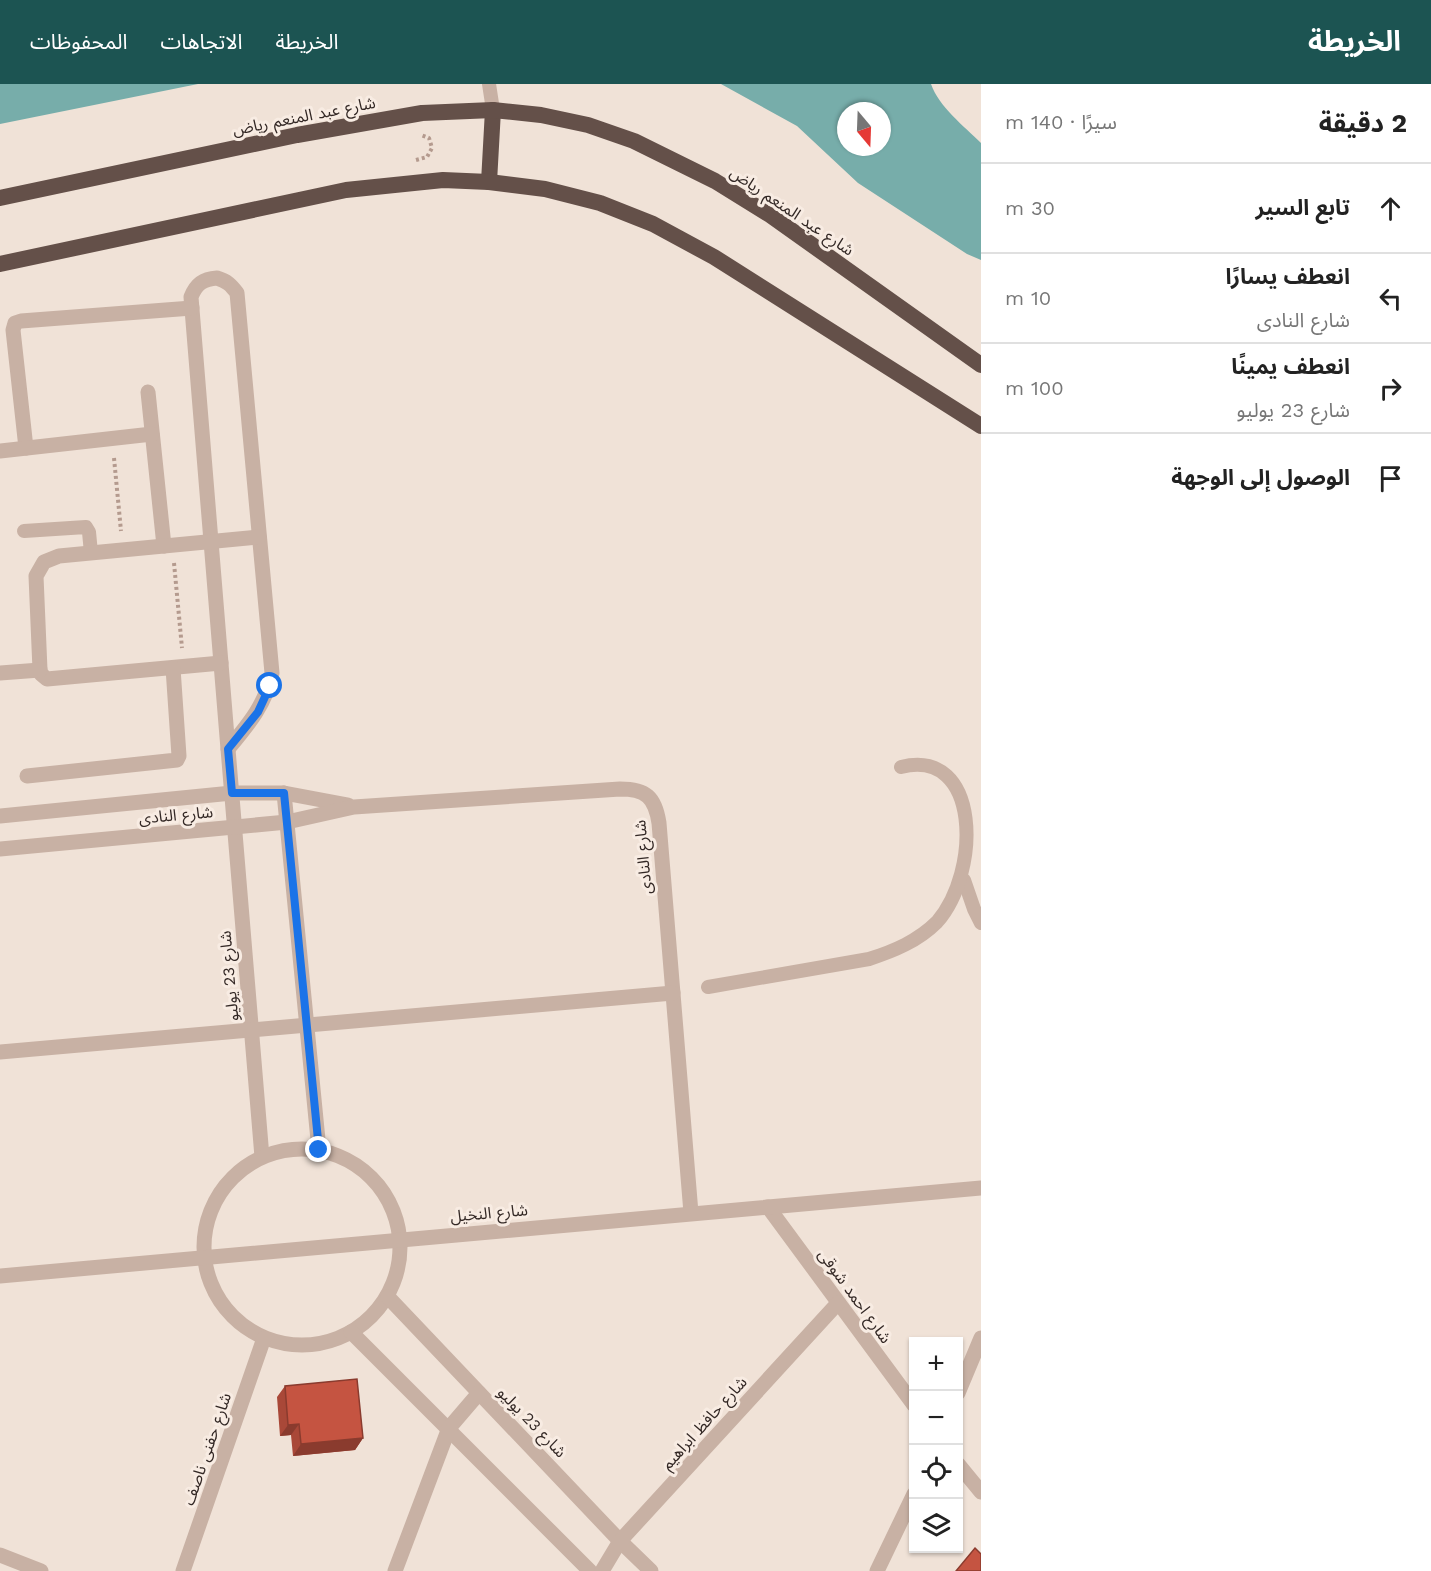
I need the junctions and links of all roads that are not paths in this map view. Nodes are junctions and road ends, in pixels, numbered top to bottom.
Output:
1 (489, 84) edge
2 (494, 110) junction
3 (489, 182) junction
4 (0, 198) edge
5 (0, 264) edge
6 (192, 308) junction
7 (981, 365) edge
8 (148, 392) dead end
9 (981, 426) edge
10 (152, 434) junction
11 (26, 448) junction
12 (0, 451) edge
13 (24, 531) dead end
14 (259, 537) junction
15 (211, 541) junction
16 (168, 545) junction
17 (91, 553) junction
18 (221, 663) junction
19 (178, 667) junction
20 (40, 670) junction
21 (0, 673) edge
22 (228, 749) junction
23 (901, 767) dead end
24 (27, 776) dead end
25 (232, 793) junction
26 (284, 793) junction
27 (354, 807) junction
28 (0, 816) edge
29 (287, 822) junction
30 (235, 827) junction
31 (0, 849) edge
32 (964, 880) junction
33 (981, 923) edge
34 (708, 987) dead end
35 (673, 993) junction
36 (307, 1025) junction
37 (252, 1030) junction
38 (0, 1052) edge
39 (319, 1150) junction
40 (262, 1157) junction
41 (981, 1188) edge
42 (768, 1207) junction
43 (691, 1213) junction
44 (401, 1239) junction
45 (204, 1257) junction
46 (0, 1276) edge
47 (388, 1297) junction
48 (838, 1303) junction
49 (351, 1332) junction
50 (264, 1338) junction
51 (981, 1338) edge
52 (959, 1391) edge
53 (479, 1393) junction
54 (909, 1398) edge
55 (449, 1428) junction
56 (963, 1470) edge
57 (981, 1492) edge
58 (912, 1499) edge
59 (620, 1542) junction
60 (0, 1555) edge
61 (41, 1571) edge
62 (183, 1571) edge
63 (395, 1571) edge
64 (591, 1571) edge
65 (602, 1571) edge
66 (651, 1571) edge
67 (876, 1571) edge

1 - 2 lane
2 - 3 highway
2 - 4 highway, شارع عبد المنعم رياض
2 - 7 highway, شارع عبد المنعم رياض
3 - 5 highway
3 - 9 highway
6 - 11 street
6 - 14 street
6 - 15 street, شارع 23 يوليو
8 - 10 street
10 - 11 street
10 - 16 street
11 - 12 street
13 - 17 lane
14 - 15 street
14 - 22 street
15 - 16 street
15 - 18 street, شارع 23 يوليو
16 - 17 street
17 - 20 street
18 - 19 street
18 - 22 street, شارع 23 يوليو
19 - 20 street
19 - 24 street
20 - 21 street
22 - 25 street, شارع 23 يوليو
23 - 32 lane
25 - 26 street, شارع النادى
25 - 28 street, شارع النادى
25 - 30 street, شارع 23 يوليو
26 - 27 street, شارع النادى
26 - 29 street
27 - 29 street, شارع النادى
27 - 35 street, شارع النادى
29 - 30 street, شارع النادى
29 - 36 street
30 - 31 street, شارع النادى
30 - 37 street, شارع 23 يوليو
32 - 33 lane
32 - 34 lane
35 - 36 street
35 - 43 street, شارع النادى
36 - 37 street
36 - 39 street
37 - 38 street
37 - 40 street, شارع 23 يوليو
39 - 40 street
39 - 44 street
40 - 45 street
41 - 42 street, شارع النخيل
42 - 43 street, شارع النخيل
42 - 48 street, شارع احمد شوقى
43 - 44 street, شارع النخيل
44 - 45 street, شارع النخيل
44 - 47 street
45 - 46 street, شارع النخيل
45 - 50 street
47 - 49 street
47 - 53 street, شارع 23 يوليو
48 - 54 street, شارع احمد شوقى
48 - 59 street, شارع حافظ ابراهيم
49 - 50 street
49 - 55 street
50 - 62 street, شارع حفنى ناصف
51 - 52 street
53 - 55 street
53 - 59 street, شارع 23 يوليو
55 - 63 street
55 - 64 street
56 - 57 street
58 - 67 street
59 - 65 street, شارع حافظ ابراهيم
59 - 66 street, شارع 23 يوليو
60 - 61 street

